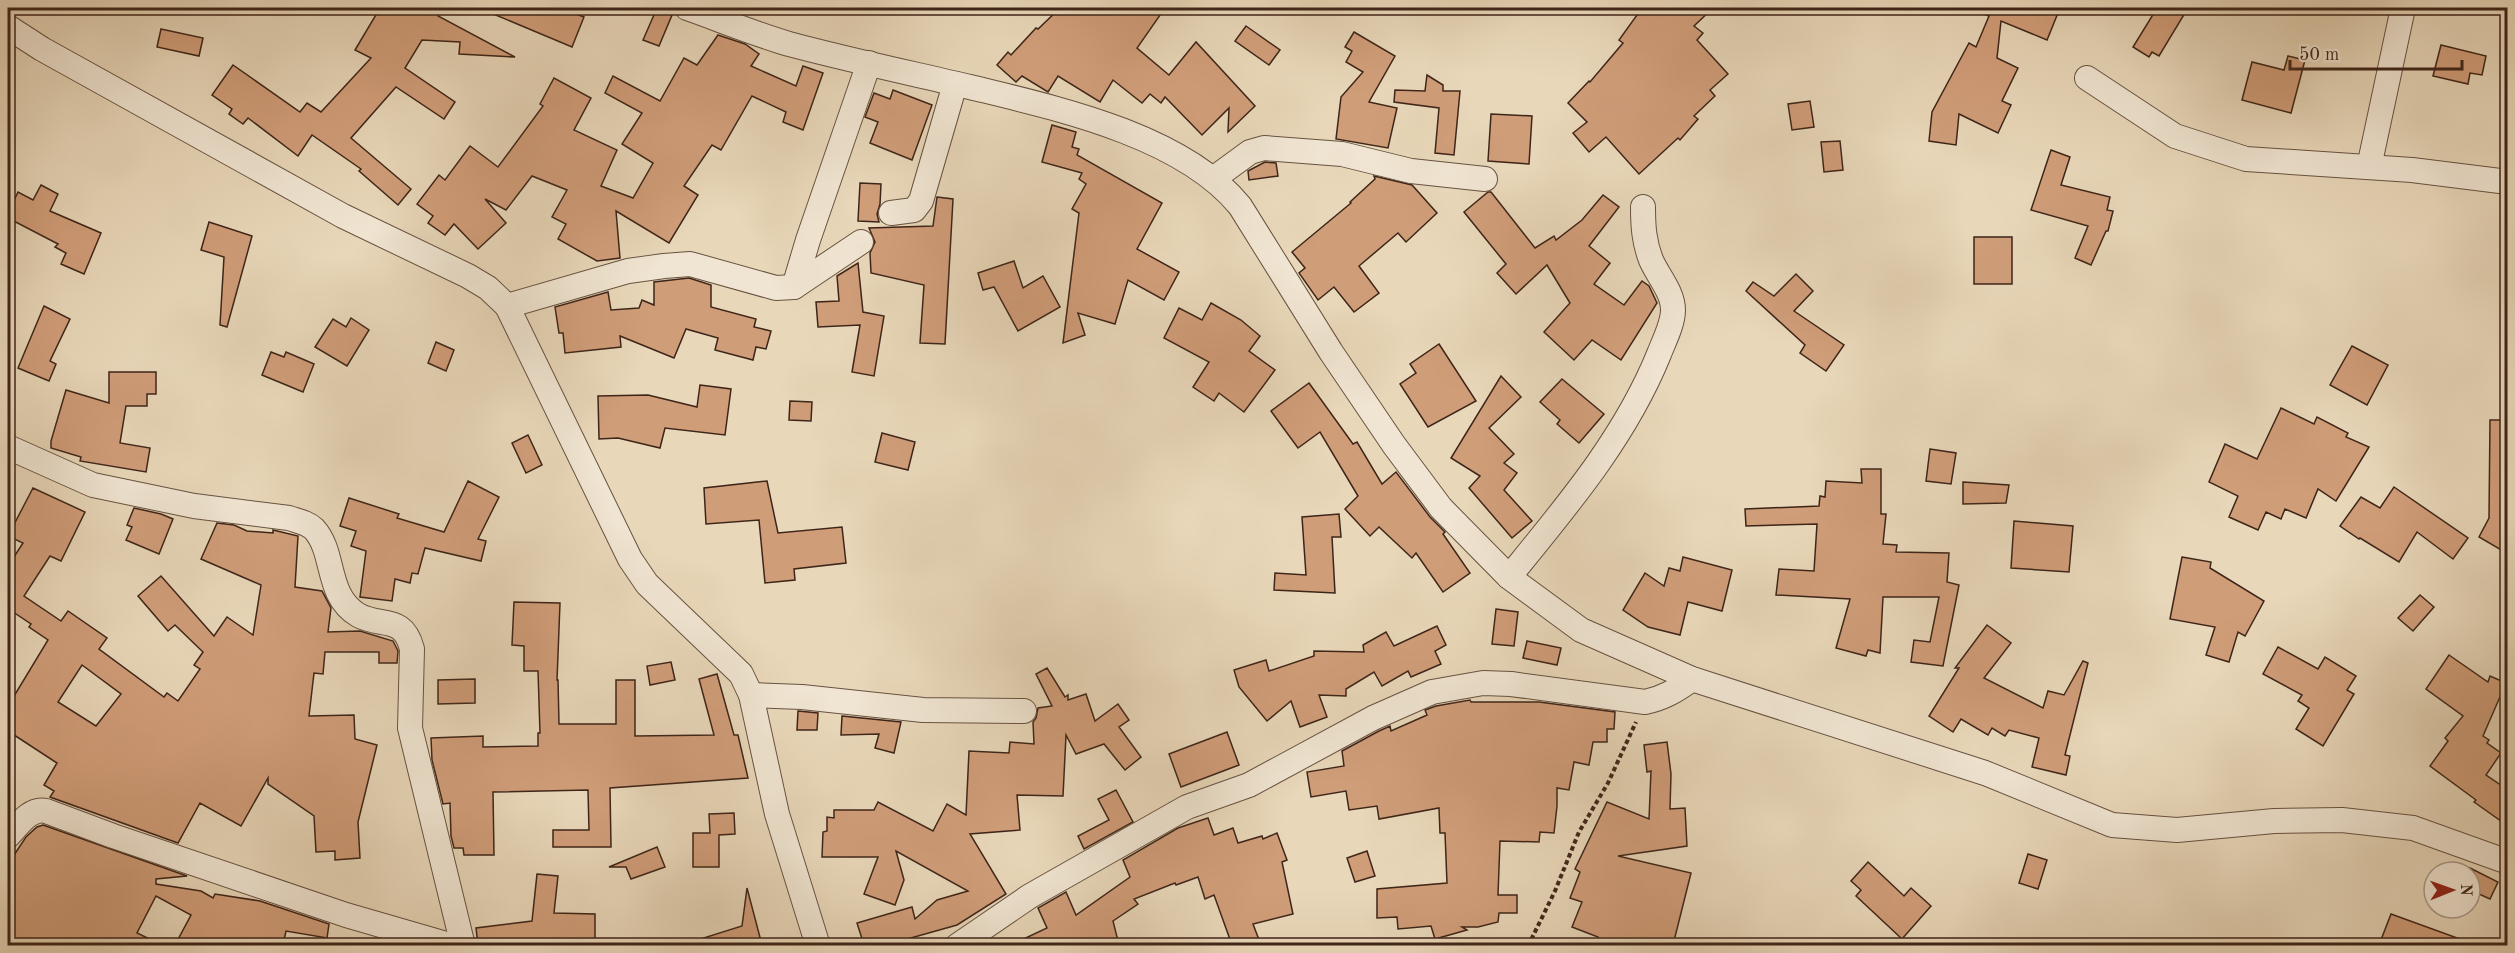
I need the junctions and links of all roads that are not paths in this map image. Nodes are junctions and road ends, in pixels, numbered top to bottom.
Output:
1 (687, 8) edge
2 (2403, 8) edge
3 (8, 27) edge
4 (869, 63) junction
5 (2087, 78) dead end
6 (955, 84) junction
7 (2369, 167) junction
8 (1213, 179) junction
9 (1485, 179) dead end
10 (2508, 182) edge
11 (1643, 207) dead end
12 (891, 213) dead end
13 (861, 242) dead end
14 (794, 287) junction
15 (507, 306) junction
16 (8, 447) edge
17 (1509, 577) junction
18 (1692, 679) junction
19 (751, 695) junction
20 (1024, 711) dead end
21 (8, 836) edge
22 (2508, 862) edge
23 (453, 945) edge
24 (463, 945) edge
25 (818, 945) edge
26 (957, 945) edge

1 - 4 street
2 - 7 street
3 - 15 street
4 - 6 street
4 - 14 street
5 - 7 street
6 - 8 street
6 - 12 street
7 - 10 street
8 - 9 street
8 - 17 street
11 - 17 street
13 - 14 street
14 - 15 street
15 - 19 street
16 - 24 street
17 - 18 street
18 - 22 street
18 - 26 street
19 - 20 street
19 - 25 street
21 - 23 street

